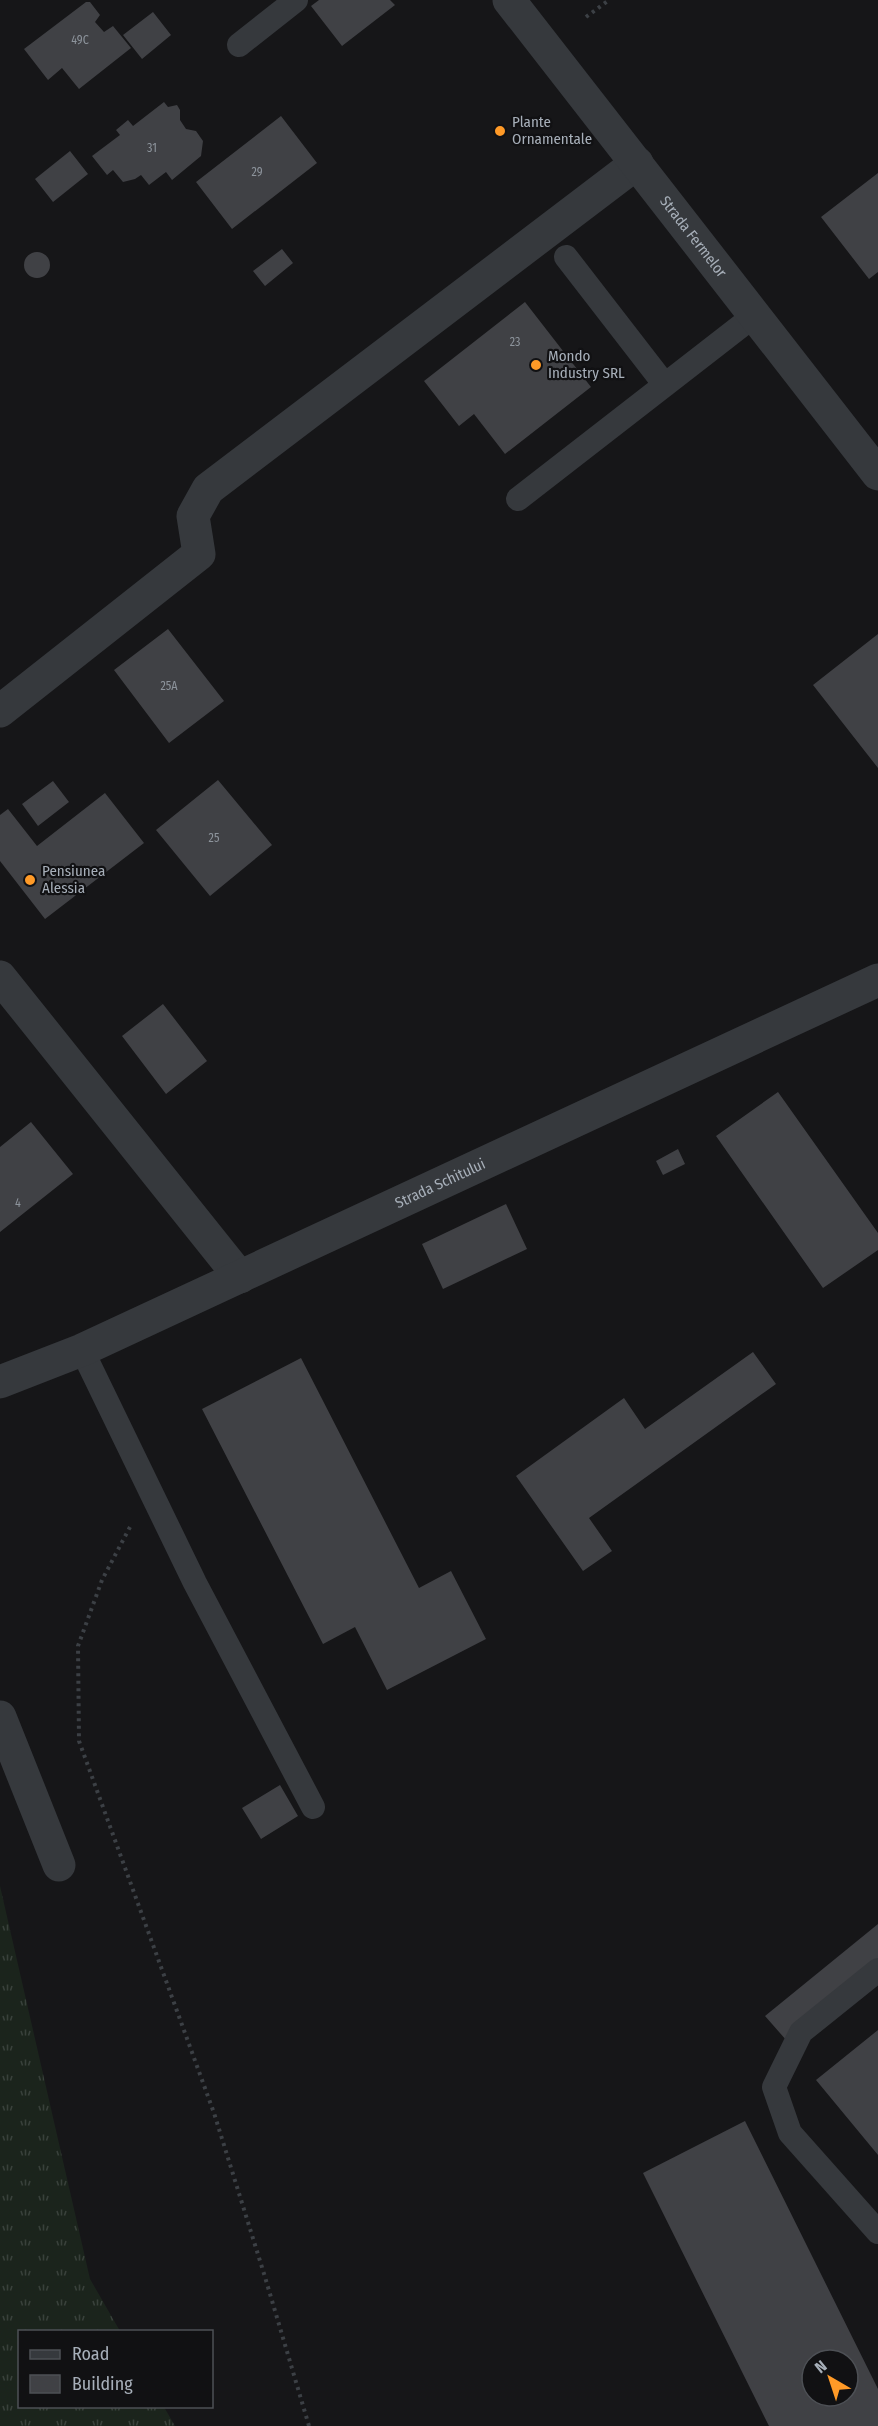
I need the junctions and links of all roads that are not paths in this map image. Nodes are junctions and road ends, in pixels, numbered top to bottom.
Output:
1 (296, 0) edge
2 (509, 0) edge
3 (239, 45) dead end
4 (637, 163) junction
5 (566, 257) dead end
6 (755, 315) junction
7 (665, 385) junction
8 (878, 474) edge
9 (518, 499) dead end
10 (0, 711) edge
11 (0, 977) edge
12 (878, 980) edge
13 (240, 1277) junction
14 (82, 1350) junction
15 (0, 1382) edge
16 (0, 1717) edge
17 (313, 1807) dead end
18 (59, 1865) dead end
19 (878, 1970) edge
20 (878, 2232) edge

1 - 3 lane
2 - 4 street, Strada Fermelor
4 - 6 street, Strada Fermelor
4 - 10 street
5 - 7 lane
6 - 7 lane
6 - 8 street, Strada Fermelor
7 - 9 lane
11 - 13 street
12 - 13 street, Strada Schitului
13 - 14 street, Strada Schitului
14 - 15 street, Strada Schitului
14 - 17 lane
16 - 18 street
19 - 20 lane

